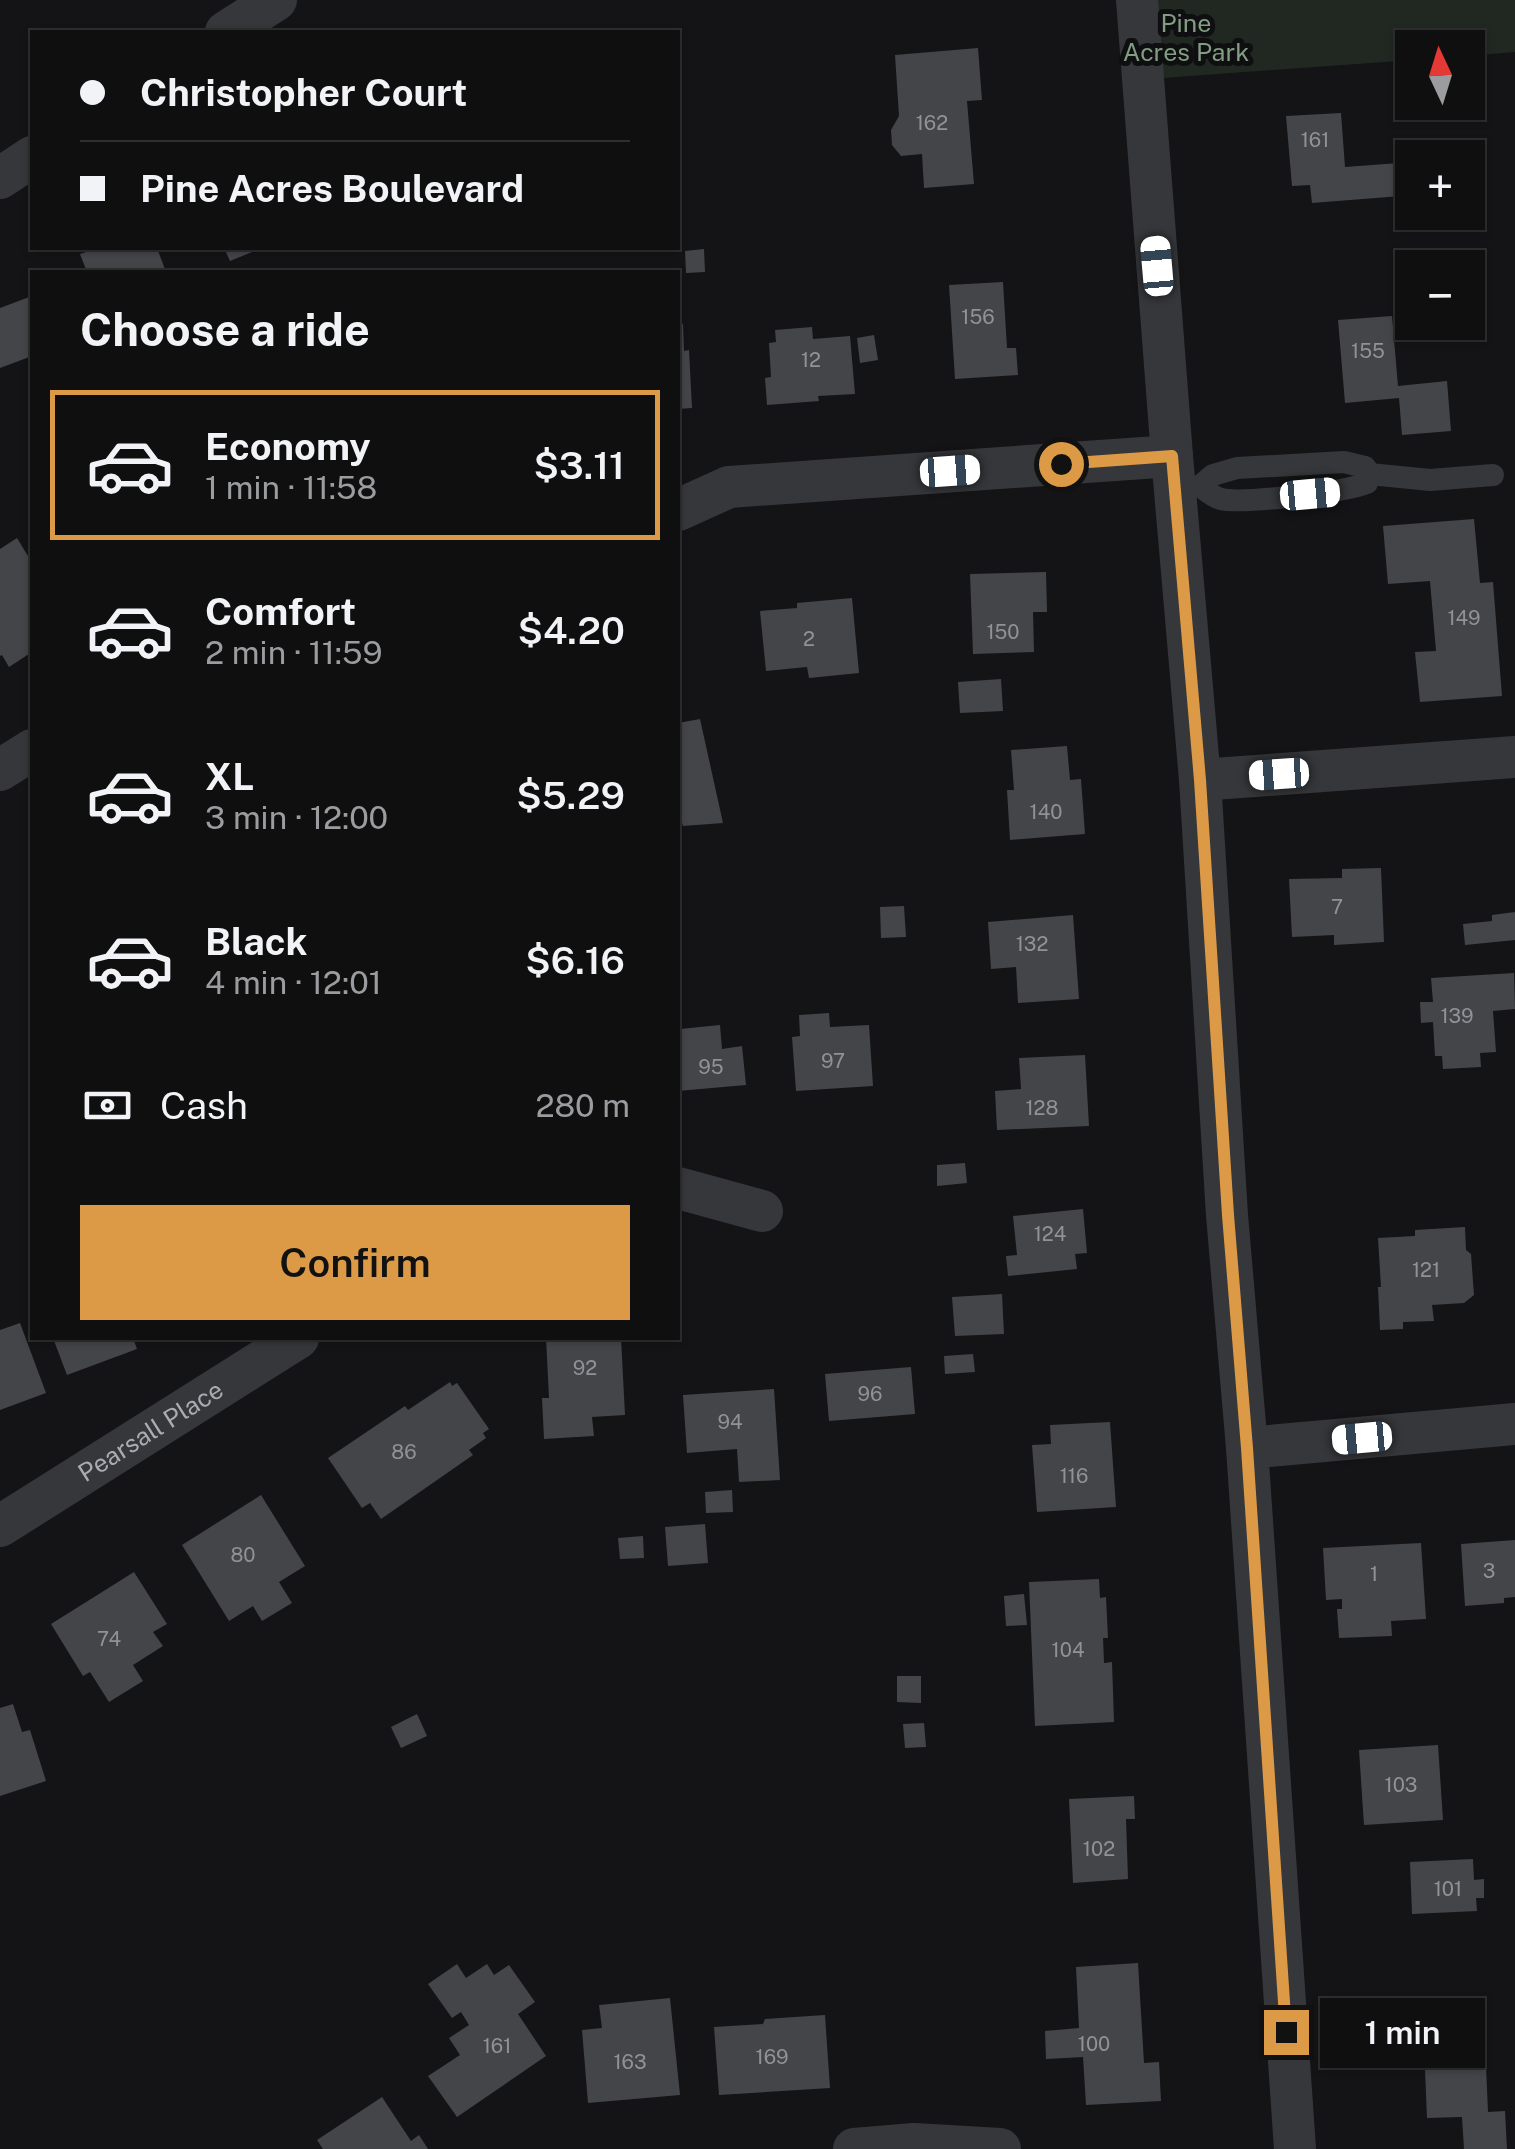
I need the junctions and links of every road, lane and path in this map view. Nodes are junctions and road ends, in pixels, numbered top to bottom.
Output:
1 (276, 0) edge
2 (1136, 0) edge
3 (229, 30) edge
4 (30, 158) edge
5 (0, 178) edge
6 (1492, 475) dead end
7 (1182, 477) junction
8 (680, 509) edge
9 (30, 751) edge
10 (1515, 757) edge
11 (0, 770) edge
12 (1200, 780) junction
13 (680, 1189) edge
14 (762, 1211) dead end
15 (295, 1340) edge
16 (1515, 1424) edge
17 (1247, 1448) junction
18 (0, 1526) edge
19 (854, 2149) edge
20 (1000, 2149) edge
21 (1294, 2149) edge

1 - 3 street
2 - 7 street
4 - 5 street
6 - 7 lane
7 - 8 street
7 - 12 street
9 - 11 street
10 - 12 street
12 - 17 street
13 - 14 street
15 - 18 street, Pearsall Place
16 - 17 street
17 - 21 street
19 - 20 street

